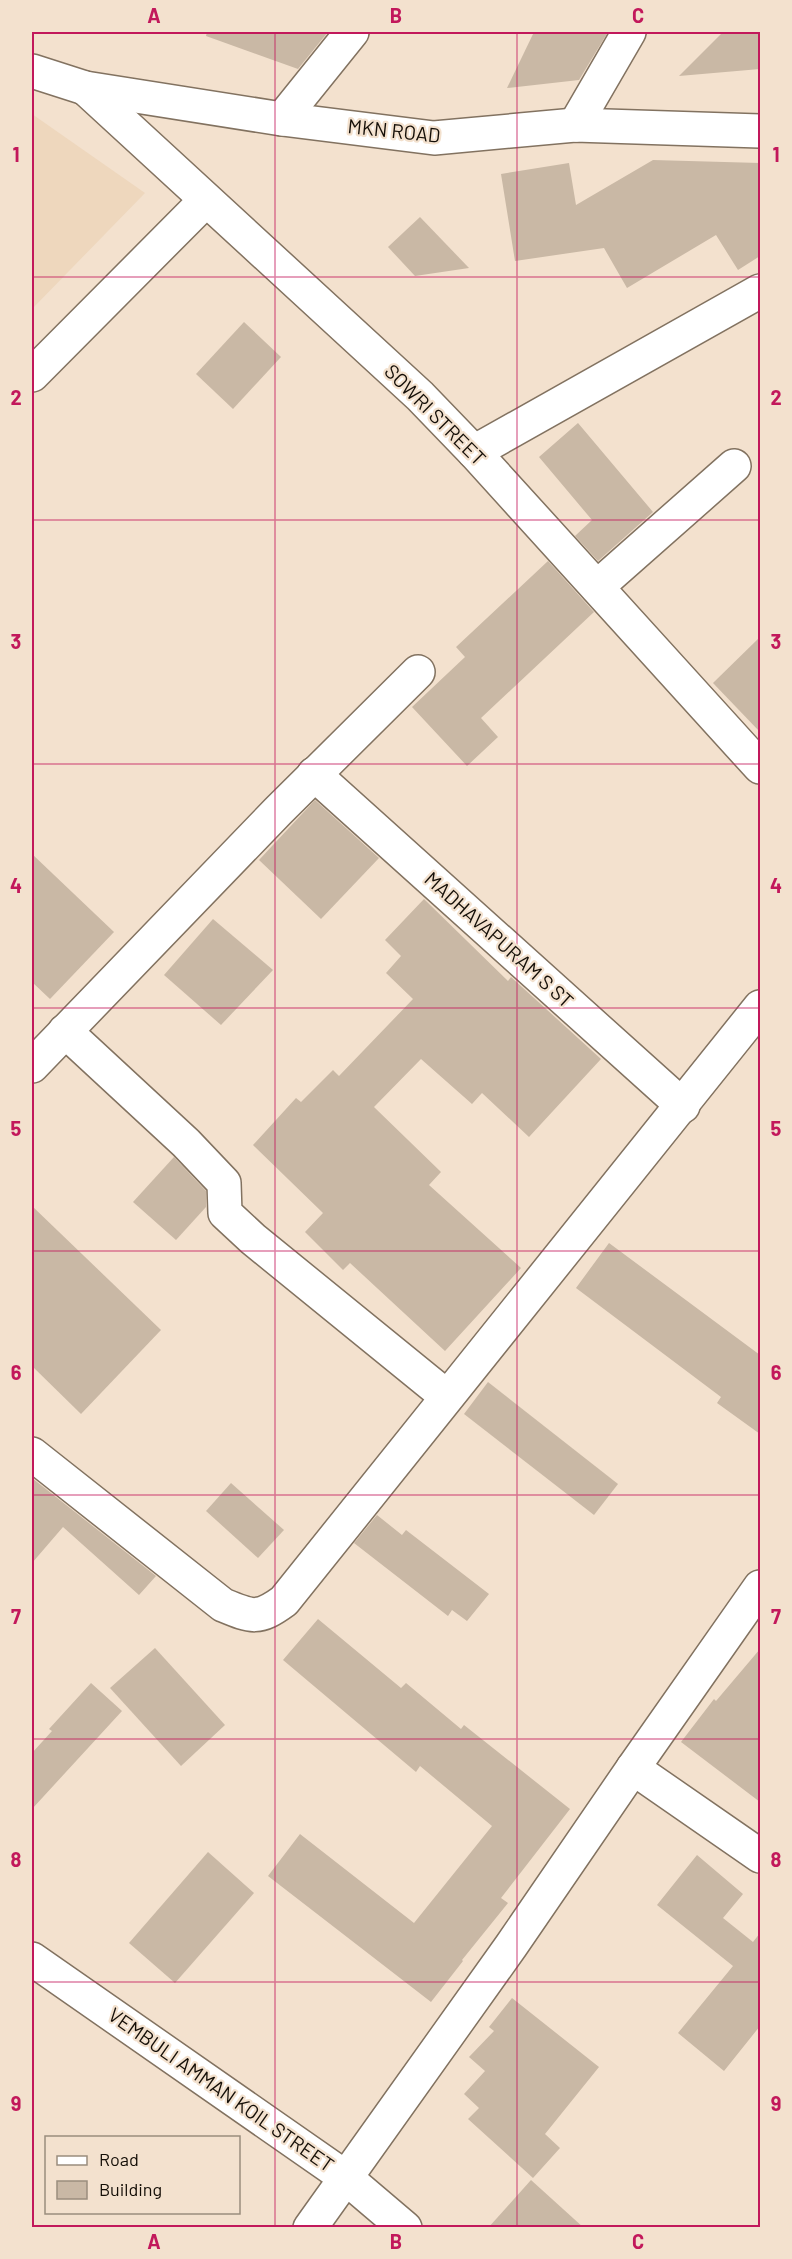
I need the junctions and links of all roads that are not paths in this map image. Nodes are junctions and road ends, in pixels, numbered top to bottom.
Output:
1 (352, 32) edge
2 (629, 32) edge
3 (32, 71) edge
4 (85, 88) junction
5 (282, 119) junction
6 (575, 125) junction
7 (760, 131) edge
8 (206, 200) junction
9 (760, 291) edge
10 (32, 375) edge
11 (474, 452) junction
12 (734, 466) dead end
13 (597, 587) junction
14 (418, 672) dead end
15 (760, 767) edge
16 (314, 774) junction
17 (760, 1007) edge
18 (65, 1031) junction
19 (32, 1066) edge
20 (683, 1106) junction
21 (446, 1396) junction
22 (32, 1454) edge
23 (760, 1587) edge
24 (633, 1768) junction
25 (760, 1856) edge
26 (32, 1959) edge
27 (345, 2176) junction
28 (310, 2228) edge
29 (405, 2228) edge

1 - 5 street
2 - 6 street
3 - 4 street, MKN ROAD
4 - 5 street, MKN ROAD
4 - 8 street, SOWRI STREET
5 - 6 street, MKN ROAD
6 - 7 street, MKN ROAD
8 - 10 street
8 - 11 street, SOWRI STREET
9 - 11 street
11 - 13 street, SOWRI STREET
12 - 13 street
13 - 15 street, SOWRI STREET
14 - 16 street
16 - 18 street
16 - 20 street, MADHAVAPURAM S ST
17 - 20 street
18 - 19 street
18 - 21 street
20 - 21 street
21 - 22 street
23 - 24 street
24 - 25 street
24 - 27 street
26 - 27 street, VEMBULI AMMAN KOIL STREET
27 - 28 street
27 - 29 street, VEMBULI AMMAN KOIL STREET

